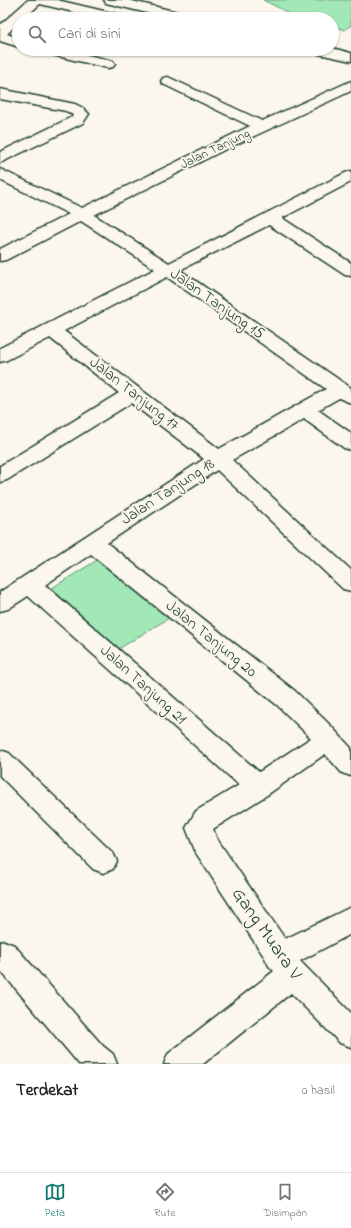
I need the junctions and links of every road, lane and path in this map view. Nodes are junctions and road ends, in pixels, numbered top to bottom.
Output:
1 (36, 0) edge
2 (40, 0) edge
3 (111, 0) edge
4 (22, 12) edge
5 (91, 12) edge
6 (160, 12) edge
7 (12, 21) edge
8 (0, 32) edge
9 (0, 36) edge
10 (12, 40) edge
11 (339, 54) edge
12 (74, 56) edge
13 (351, 57) edge
14 (108, 64) dead end
15 (168, 81) dead end
16 (351, 85) edge
17 (0, 94) edge
18 (261, 126) junction
19 (0, 158) edge
20 (0, 174) edge
21 (351, 176) edge
22 (81, 214) junction
23 (270, 218) junction
24 (0, 256) edge
25 (168, 270) junction
26 (351, 271) edge
27 (50, 329) junction
28 (0, 356) edge
29 (345, 393) edge
30 (132, 394) junction
31 (305, 410) junction
32 (351, 443) edge
33 (218, 459) junction
34 (0, 475) edge
35 (91, 542) junction
36 (351, 582) edge
37 (29, 584) junction
38 (0, 603) edge
39 (327, 740) junction
40 (0, 760) edge
41 (351, 766) edge
42 (258, 787) junction
43 (103, 861) dead end
44 (351, 920) edge
45 (4, 954) dead end
46 (285, 966) junction
47 (351, 1033) edge
48 (102, 1064) edge
49 (179, 1064) edge

1 - 4 street
2 - 5 street
3 - 6 street
7 - 8 street
9 - 10 street
11 - 13 street
12 - 14 street
15 - 18 street
16 - 18 street, Jalan Tanjung
17 - 19 street
18 - 22 street, Jalan Tanjung
20 - 22 street, Jalan Tanjung 15
21 - 23 street
22 - 24 street, Jalan Tanjung
22 - 25 street, Jalan Tanjung 15
23 - 25 street
23 - 26 street
25 - 27 street
25 - 29 street, Jalan Tanjung 15
27 - 28 street
27 - 30 street, Jalan Tanjung 17
29 - 31 street, Jalan Tanjung 18
30 - 33 street, Jalan Tanjung 17
30 - 34 street
31 - 32 street
31 - 33 street, Jalan Tanjung 18
33 - 35 street, Jalan Tanjung 18
33 - 36 street, Jalan Tanjung 17
35 - 37 street, Jalan Tanjung 18
35 - 39 street, Jalan Tanjung 20
37 - 38 street, Jalan Tanjung 18
37 - 42 street, Jalan Tanjung 21
39 - 41 street, Jalan Tanjung 20
39 - 42 street
40 - 43 street
42 - 46 street, Gang Muara V
44 - 46 street
45 - 48 street
46 - 47 street, Gang Muara V
46 - 49 street

